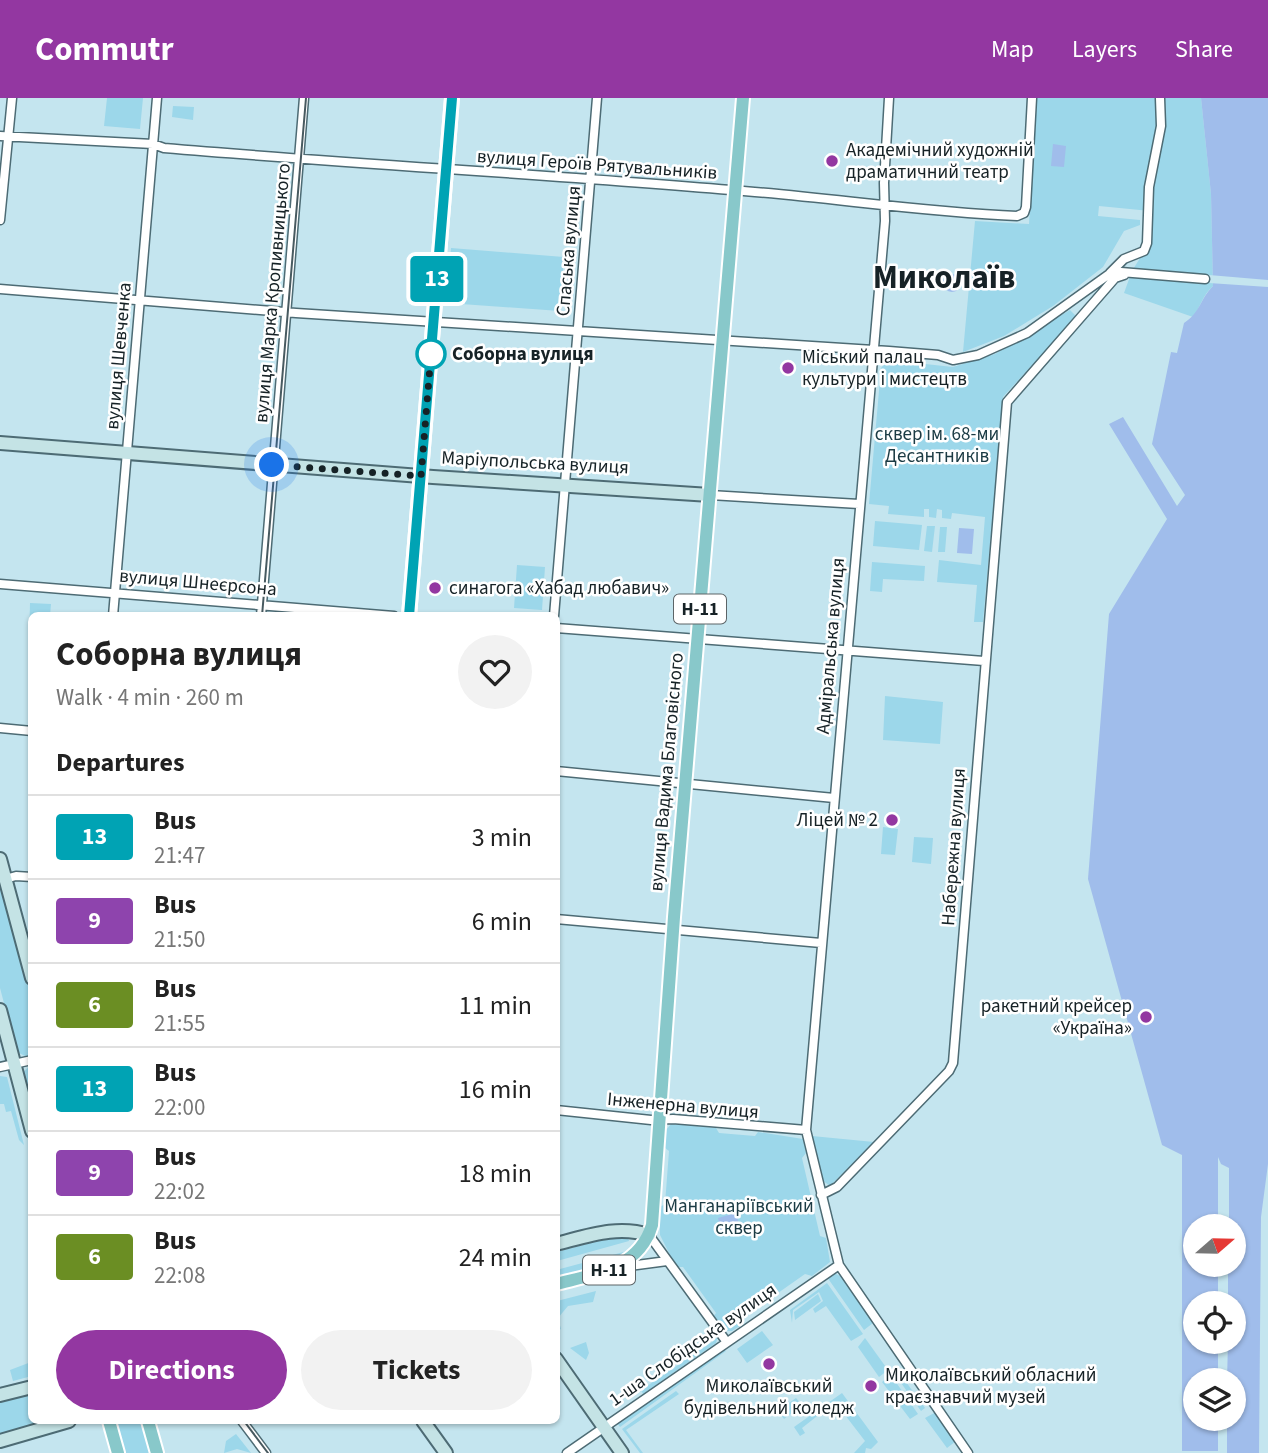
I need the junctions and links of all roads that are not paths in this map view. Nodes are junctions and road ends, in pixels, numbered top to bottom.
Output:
1 (12, 98) edge
2 (157, 98) edge
3 (304, 98) edge
4 (452, 98) edge
5 (597, 98) edge
6 (743, 98) edge
7 (889, 98) edge
8 (1032, 98) edge
9 (1160, 98) edge
10 (4, 136) edge
11 (153, 144) junction
12 (299, 158) junction
13 (446, 171) junction
14 (591, 178) junction
15 (735, 190) junction
16 (884, 205) junction
17 (0, 220) edge
18 (1132, 271) junction
19 (1108, 275) junction
20 (1205, 279) dead end
21 (0, 289) edge
22 (139, 299) junction
23 (287, 312) junction
24 (434, 322) junction
25 (579, 330) junction
26 (721, 340) junction
27 (874, 351) junction
28 (0, 443) edge
29 (127, 452) junction
30 (274, 466) junction
31 (421, 476) junction
32 (564, 483) junction
33 (710, 495) junction
34 (859, 504) junction
35 (0, 584) edge
36 (115, 592) junction
37 (262, 603) junction
38 (113, 612) edge
39 (261, 612) edge
40 (353, 612) edge
41 (410, 612) edge
42 (554, 612) edge
43 (560, 628) edge
44 (697, 639) junction
45 (847, 651) junction
46 (984, 661) junction
47 (0, 728) edge
48 (28, 731) edge
49 (560, 771) edge
50 (686, 783) junction
51 (834, 798) junction
52 (0, 859) edge
53 (28, 877) edge
54 (5, 879) junction
55 (560, 919) edge
56 (673, 929) junction
57 (821, 943) junction
58 (28, 963) edge
59 (0, 1010) edge
60 (28, 1061) edge
61 (14, 1064) junction
62 (0, 1067) edge
63 (560, 1110) edge
64 (28, 1116) edge
65 (661, 1120) junction
66 (806, 1130) junction
67 (821, 1195) junction
68 (649, 1235) junction
69 (560, 1243) edge
70 (667, 1261) junction
71 (839, 1265) junction
72 (615, 1268) junction
73 (560, 1283) edge
74 (726, 1341) junction
75 (560, 1365) edge
76 (28, 1388) edge
77 (0, 1395) edge
78 (59, 1424) edge
79 (110, 1424) edge
80 (149, 1424) edge
81 (244, 1424) edge
82 (425, 1424) edge
83 (604, 1427) junction
84 (0, 1441) edge
85 (118, 1453) edge
86 (157, 1453) edge
87 (266, 1453) edge
88 (446, 1453) edge
89 (567, 1453) edge
90 (622, 1453) edge
91 (967, 1453) edge

1 - 10 street
2 - 11 street, вулиця Шевченка
3 - 12 street, вулиця Марка Кропивницького
4 - 13 main road
5 - 14 street, Спаська вулиця
6 - 15 main road, вулиця Вадима Благовісного / Н-11
7 - 16 street, Адміральська вулиця
8 - 16 street, вулиця Героїв Рятувальників
9 - 19 street
10 - 11 street, вулиця Героїв Рятувальників
10 - 17 street
11 - 12 street, вулиця Героїв Рятувальників
11 - 22 street, вулиця Шевченка
12 - 13 street, вулиця Героїв Рятувальників
12 - 23 street, вулиця Марка Кропивницького
13 - 14 street, вулиця Героїв Рятувальників
13 - 24 main road
14 - 15 street, вулиця Героїв Рятувальників
14 - 25 street, Спаська вулиця
15 - 16 street, вулиця Героїв Рятувальників
15 - 26 main road, вулиця Вадима Благовісного / Н-11
16 - 27 street, Адміральська вулиця
18 - 19 street
18 - 20 street
18 - 46 street, Набережна вулиця
19 - 27 street
21 - 22 street
22 - 23 street
22 - 29 street, вулиця Шевченка
23 - 24 street
23 - 30 street, вулиця Марка Кропивницького
24 - 25 street
24 - 31 main road
25 - 26 street
25 - 32 street, Спаська вулиця
26 - 27 street
26 - 33 main road, вулиця Вадима Благовісного / Н-11
27 - 34 street, Адміральська вулиця
28 - 29 street, Маріупольська вулиця
29 - 30 street, Маріупольська вулиця
29 - 36 street, вулиця Шевченка
30 - 31 street, Маріупольська вулиця
30 - 37 street, вулиця Марка Кропивницького
31 - 32 street, Маріупольська вулиця
31 - 41 main road
32 - 33 street, Маріупольська вулиця
32 - 42 street, Спаська вулиця
33 - 34 street, Маріупольська вулиця
33 - 44 main road, вулиця Вадима Благовісного / Н-11
34 - 45 street, Адміральська вулиця
35 - 36 street, вулиця Шнеєрсона
36 - 37 street, вулиця Шнеєрсона
36 - 38 street, вулиця Шевченка
37 - 39 street, вулиця Марка Кропивницького
37 - 40 street, вулиця Шнеєрсона
43 - 44 street
44 - 45 street
44 - 50 main road, вулиця Вадима Благовісного / Н-11
45 - 46 street
45 - 51 street, Адміральська вулиця
46 - 67 street, Набережна вулиця
47 - 48 street
49 - 50 street
50 - 51 street
50 - 56 main road, вулиця Вадима Благовісного / Н-11
51 - 57 street, Адміральська вулиця
52 - 54 street
53 - 54 street
54 - 58 street
55 - 56 street
56 - 57 street
56 - 65 main road, вулиця Вадима Благовісного / Н-11
57 - 66 street, Адміральська вулиця
59 - 61 street
60 - 61 street
61 - 62 street
61 - 64 street
63 - 65 street, Інженерна вулиця
65 - 66 street, Інженерна вулиця
65 - 68 main road, вулиця Вадима Благовісного / Н-11
66 - 67 street, Адміральська вулиця
67 - 71 street
68 - 69 street
68 - 70 street
68 - 72 main road, Н-11
70 - 72 street
70 - 74 street
71 - 74 street, 1-ша Слобідська вулиця
71 - 91 street
72 - 73 main road, Н-11
74 - 83 street, 1-ша Слобідська вулиця
75 - 83 street
76 - 77 street
78 - 84 street
79 - 85 main road
80 - 86 main road
81 - 87 street
82 - 88 street
83 - 89 street, 1-ша Слобідська вулиця
83 - 90 street

